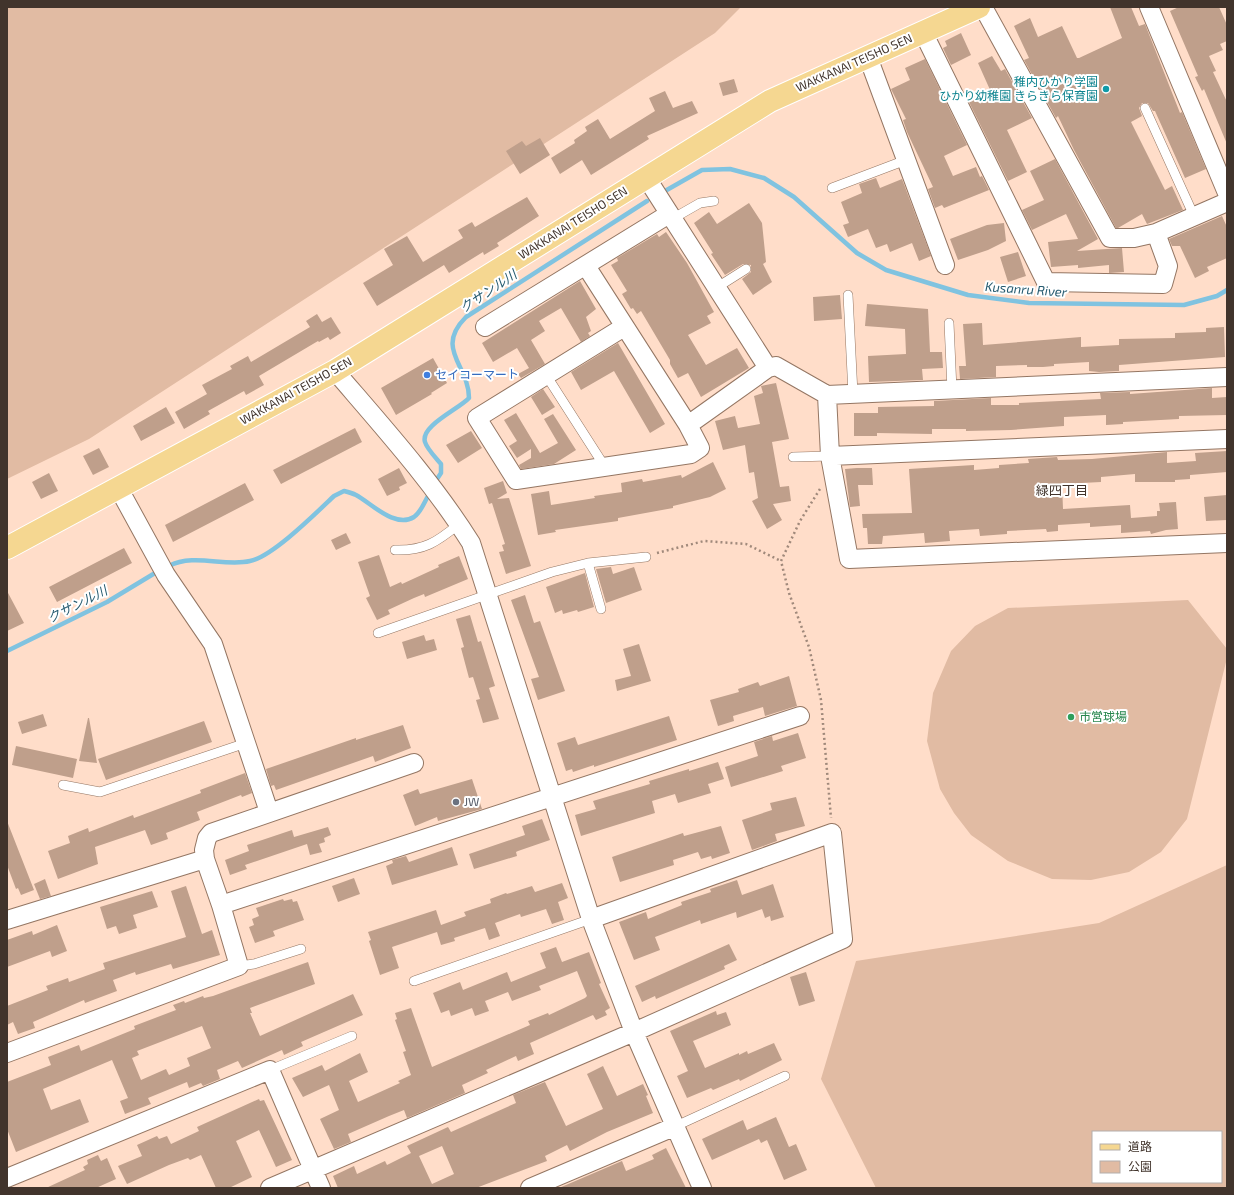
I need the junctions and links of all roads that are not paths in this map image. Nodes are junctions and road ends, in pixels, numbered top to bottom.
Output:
1 (979, 7) edge
2 (983, 7) edge
3 (1149, 7) edge
4 (923, 32) junction
5 (868, 57) junction
6 (1145, 108) dead end
7 (906, 160) junction
8 (646, 177) junction
9 (832, 188) dead end
10 (1227, 193) edge
11 (714, 201) dead end
12 (1227, 202) edge
13 (1194, 216) junction
14 (670, 217) junction
15 (1156, 233) junction
16 (945, 265) dead end
17 (586, 266) junction
18 (746, 270) dead end
19 (716, 288) junction
20 (848, 295) dead end
21 (949, 323) dead end
22 (485, 327) dead end
23 (624, 327) junction
24 (768, 368) junction
25 (335, 371) junction
26 (546, 375) junction
27 (1227, 377) edge
28 (952, 390) junction
29 (853, 394) junction
30 (827, 396) junction
31 (688, 424) junction
32 (1227, 439) edge
33 (793, 457) dead end
34 (831, 462) junction
35 (605, 467) junction
36 (119, 489) junction
37 (459, 524) junction
38 (1227, 543) edge
39 (7, 548) edge
40 (395, 550) dead end
41 (646, 557) road end
42 (588, 563) junction
43 (487, 594) junction
44 (601, 608) dead end
45 (378, 633) dead end
46 (800, 716) dead end
47 (246, 743) junction
48 (414, 763) dead end
49 (63, 785) dead end
50 (552, 796) junction
51 (269, 812) junction
52 (205, 859) junction
53 (221, 905) junction
54 (591, 919) junction
55 (7, 920) edge
56 (301, 949) dead end
57 (239, 966) junction
58 (414, 980) dead end
59 (634, 1032) junction
60 (352, 1036) dead end
61 (7, 1053) edge
62 (270, 1070) junction
63 (785, 1076) dead end
64 (676, 1126) junction
65 (313, 1169) junction
66 (7, 1178) edge
67 (270, 1188) edge
68 (321, 1188) edge
69 (530, 1188) edge
70 (702, 1188) edge

1 - 4 main road, WAKKANAI TEISHO SEN
2 - 15 street
3 - 10 street
4 - 5 main road, WAKKANAI TEISHO SEN
4 - 15 street
5 - 7 street
5 - 8 main road, WAKKANAI TEISHO SEN
6 - 13 lane
7 - 9 lane
7 - 16 street
8 - 14 street
8 - 25 main road, WAKKANAI TEISHO SEN
11 - 14 lane
12 - 13 street
13 - 15 street
14 - 17 street
14 - 19 street
17 - 22 street
17 - 23 street
18 - 19 lane
19 - 24 street
20 - 29 lane
21 - 28 lane
23 - 26 street
23 - 31 street
24 - 30 street
24 - 31 street
25 - 36 main road, WAKKANAI TEISHO SEN
25 - 37 street
26 - 35 lane
26 - 35 street
27 - 28 street
28 - 29 street
29 - 30 street
30 - 34 street
31 - 35 street
32 - 34 street
33 - 34 lane
34 - 38 street
36 - 39 main road, WAKKANAI TEISHO SEN
36 - 47 street
37 - 40 lane
37 - 43 street
41 - 42 lane
42 - 43 lane
42 - 44 lane
43 - 45 lane
43 - 50 street
46 - 50 street
47 - 49 lane
47 - 51 street
48 - 51 street
50 - 53 street
50 - 54 street
51 - 52 street
52 - 53 street
52 - 55 street
53 - 57 street
54 - 58 lane
54 - 59 street
54 - 59 street
56 - 57 lane
57 - 61 street
59 - 64 street
59 - 65 street
60 - 62 lane
62 - 65 street
62 - 66 street
63 - 64 lane
64 - 69 street
64 - 70 street
65 - 67 street
65 - 68 street

